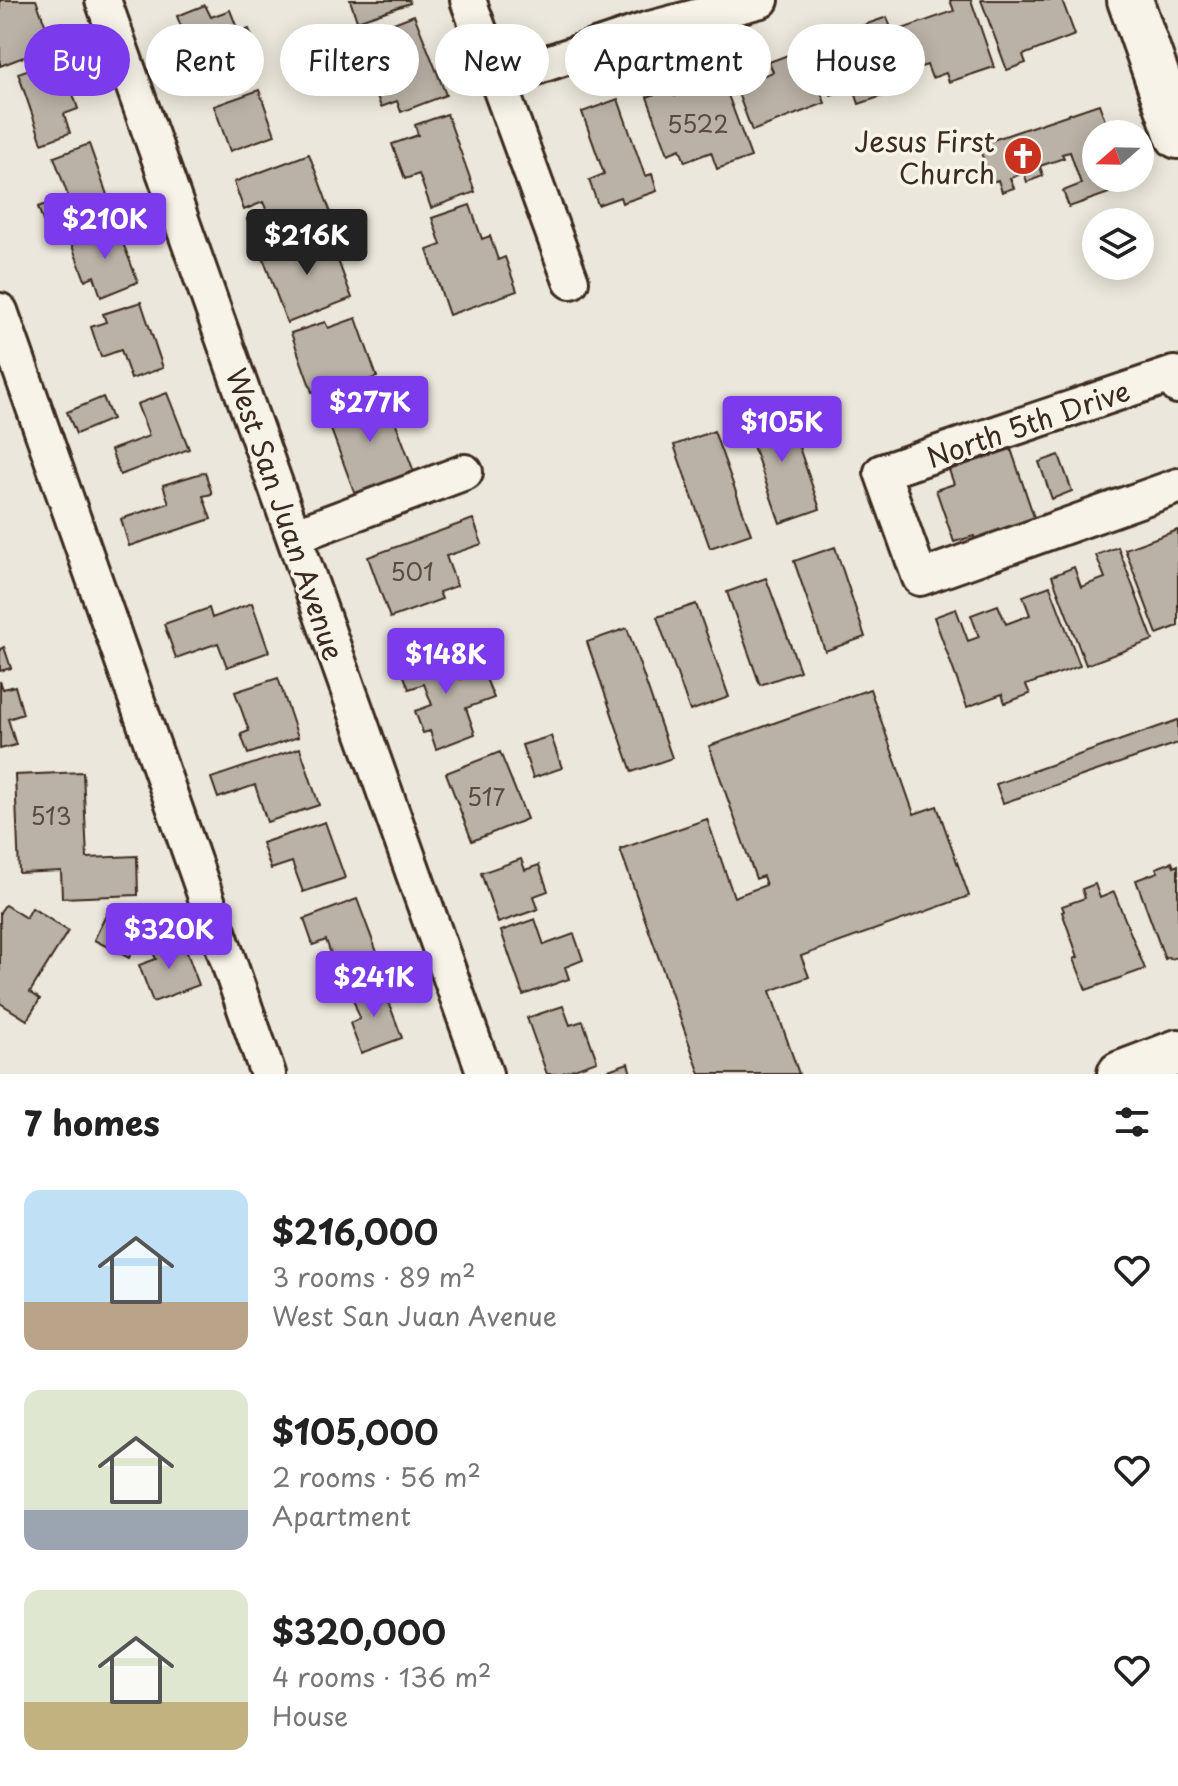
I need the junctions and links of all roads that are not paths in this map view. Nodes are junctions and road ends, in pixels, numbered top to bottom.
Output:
1 (103, 0) edge
2 (468, 0) edge
3 (761, 0) edge
4 (1130, 0) edge
5 (477, 24) edge
6 (549, 63) edge
7 (503, 96) edge
8 (1178, 136) edge
9 (571, 281) dead end
10 (0, 311) edge
11 (1176, 380) edge
12 (465, 472) dead end
13 (1178, 486) edge
14 (294, 536) junction
15 (1178, 1052) edge
16 (268, 1074) edge
17 (485, 1074) edge
18 (1120, 1074) edge

1 - 14 street, West San Juan Avenue
2 - 5 street
3 - 6 street
4 - 8 main road
7 - 9 street
10 - 16 street
11 - 13 street, North 5th Drive
12 - 14 street
14 - 17 street, West San Juan Avenue
15 - 18 main road

